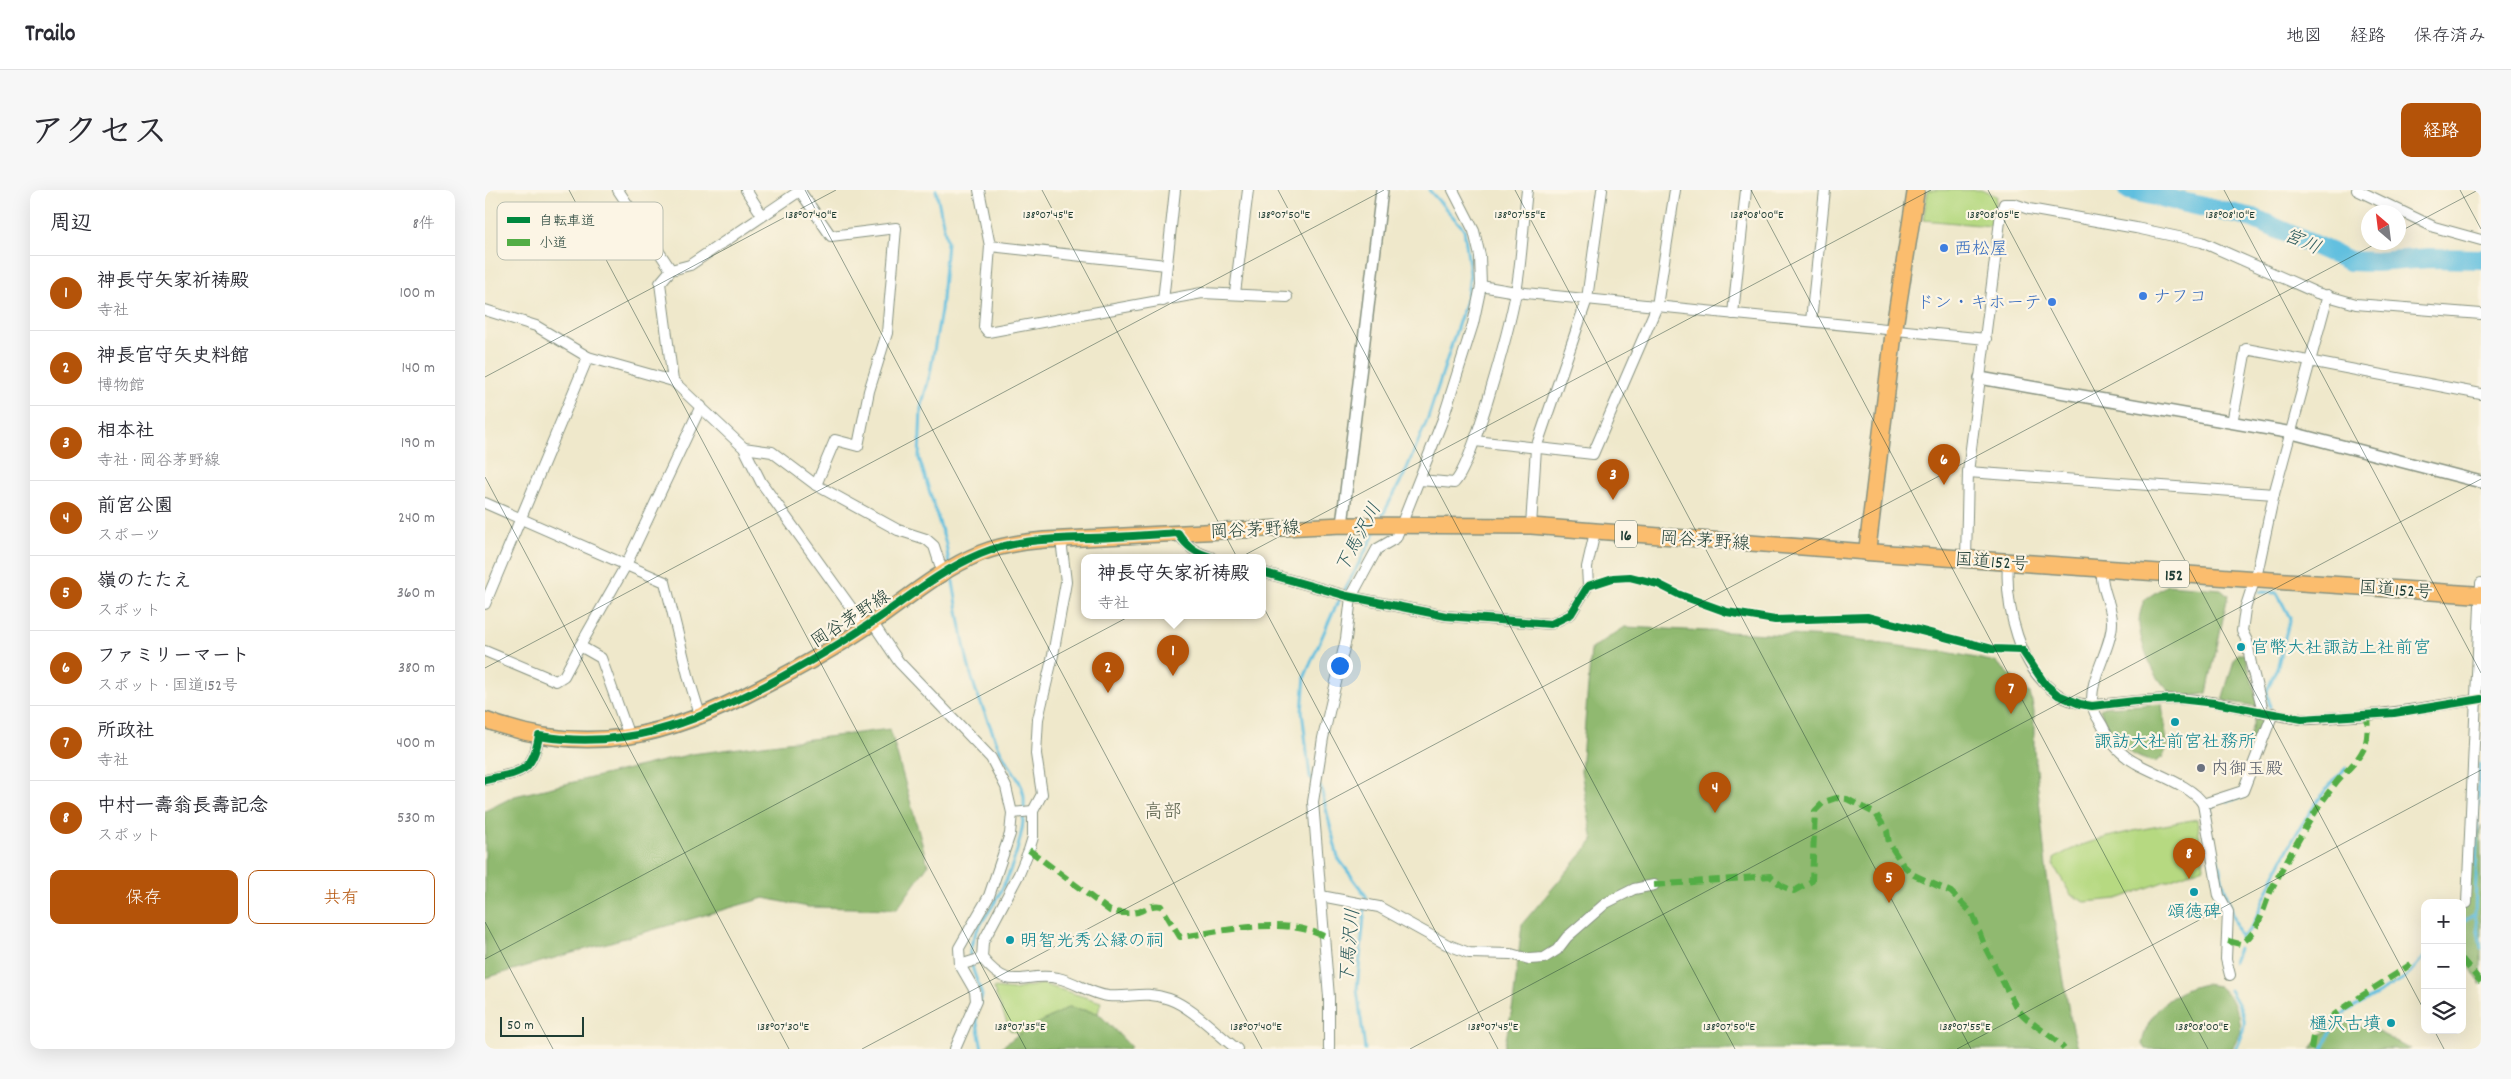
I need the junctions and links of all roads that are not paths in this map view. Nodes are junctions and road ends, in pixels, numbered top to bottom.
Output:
1 (618, 190) edge
2 (746, 190) edge
3 (800, 190) edge
4 (979, 190) edge
5 (1169, 190) edge
6 (1175, 190) edge
7 (1249, 190) edge
8 (1382, 190) edge
9 (1453, 190) edge
10 (1527, 190) edge
11 (1602, 190) edge
12 (1675, 190) edge
13 (1746, 190) edge
14 (1825, 190) edge
15 (1916, 190) edge
16 (2357, 190) edge
17 (626, 202) edge
18 (762, 215) junction
19 (2481, 240) edge
20 (989, 246) junction
21 (663, 258) edge
22 (1166, 265) junction
23 (671, 270) junction
24 (1481, 286) junction
25 (1516, 292) junction
26 (1235, 293) junction
27 (2328, 295) junction
28 (1287, 297) dead end
29 (1587, 299) junction
30 (1163, 300) junction
31 (1657, 306) junction
32 (485, 310) edge
33 (1733, 314) junction
34 (2481, 314) edge
35 (1811, 321) junction
36 (1895, 330) junction
37 (1986, 339) junction
38 (589, 357) junction
39 (2311, 361) junction
40 (1980, 378) junction
41 (673, 382) junction
42 (2481, 394) edge
43 (701, 406) junction
44 (2232, 423) junction
45 (2292, 434) junction
46 (1475, 441) junction
47 (744, 448) junction
48 (1536, 448) junction
49 (1968, 472) junction
50 (1420, 480) junction
51 (2481, 482) edge
52 (816, 485) junction
53 (2274, 494) junction
54 (485, 503) edge
55 (521, 518) junction
56 (1342, 525) junction
57 (1401, 526) junction
58 (1531, 526) junction
59 (1595, 532) junction
60 (1178, 533) junction
61 (1064, 538) junction
62 (1867, 552) junction
63 (1198, 554) edge
64 (1966, 559) junction
65 (2008, 563) junction
66 (626, 565) junction
67 (949, 570) junction
68 (2102, 570) junction
69 (1266, 573) edge
70 (2253, 579) junction
71 (2480, 591) edge
72 (1349, 597) junction
73 (485, 604) edge
74 (869, 625) junction
75 (579, 646) junction
76 (485, 651) edge
77 (2479, 699) edge
78 (2093, 706) junction
79 (2268, 712) junction
80 (701, 718) junction
81 (485, 720) edge
82 (539, 736) junction
83 (629, 736) junction
84 (485, 780) edge
85 (2203, 804) junction
86 (1024, 811) junction
87 (1654, 885) dead end
88 (1321, 896) junction
89 (2467, 903) dead end
90 (979, 959) junction
91 (963, 964) junction
92 (2230, 975) dead end
93 (955, 1049) edge
94 (1237, 1049) edge
95 (1329, 1049) edge

1 - 17 street
2 - 18 street
3 - 18 street
3 - 52 street
4 - 20 street
5 - 6 street
6 - 22 street
7 - 26 street
8 - 56 street
9 - 24 street
10 - 25 street
11 - 29 street
12 - 31 street
13 - 33 street
14 - 35 street
15 - 36 highway
16 - 19 street
18 - 23 street
20 - 22 street
20 - 30 street
21 - 23 street
22 - 30 street
23 - 41 street
24 - 25 street
24 - 50 street
25 - 29 street
25 - 46 street
26 - 28 street
26 - 30 street
27 - 34 street
27 - 37 street
27 - 39 street
29 - 31 street
29 - 48 street
31 - 33 street
31 - 48 street
32 - 38 street
33 - 35 street
35 - 36 street
36 - 37 street
36 - 62 highway
37 - 40 street
38 - 41 street
38 - 55 street
39 - 42 street
39 - 44 street
39 - 45 street
40 - 44 street
40 - 49 street
41 - 43 street
43 - 47 street
43 - 66 street
44 - 45 street
45 - 51 street
45 - 53 street
46 - 48 street
46 - 50 street
47 - 52 street
47 - 74 street
48 - 58 street
49 - 53 street
49 - 64 street
50 - 57 street
52 - 67 street
53 - 70 street
54 - 55 street
55 - 66 street
55 - 73 street
56 - 57 main road, 岡谷茅野線 / 16
56 - 60 main road, 岡谷茅野線 / 16
57 - 58 main road, 岡谷茅野線 / 16
57 - 72 street
58 - 59 main road, 岡谷茅野線 / 16
59 - 62 main road, 岡谷茅野線 / 16
59 - 72 street
60 - 61 main road, 岡谷茅野線 / 16
60 - 63 street
61 - 67 main road, 岡谷茅野線 / 16
61 - 86 street
62 - 64 highway, 国道152号 / 152
64 - 65 highway, 国道152号 / 152
65 - 68 highway, 国道152号 / 152
65 - 78 street
66 - 75 street
66 - 80 street
67 - 74 main road, 岡谷茅野線 / 16
68 - 70 highway, 国道152号 / 152
68 - 78 street
69 - 72 street
70 - 71 highway, 国道152号 / 152
70 - 79 street
71 - 77 street
72 - 88 street
74 - 80 main road, 岡谷茅野線 / 16
74 - 86 street
75 - 76 street
75 - 83 street
77 - 79 street
77 - 89 street
78 - 79 street
78 - 85 street
79 - 85 street
80 - 83 main road, 岡谷茅野線 / 16
81 - 82 main road, 岡谷茅野線 / 16
82 - 83 main road, 岡谷茅野線 / 16
82 - 84 street
85 - 92 street
86 - 90 street
86 - 91 street
87 - 88 street
88 - 95 street
90 - 91 street
90 - 94 street
91 - 93 street

